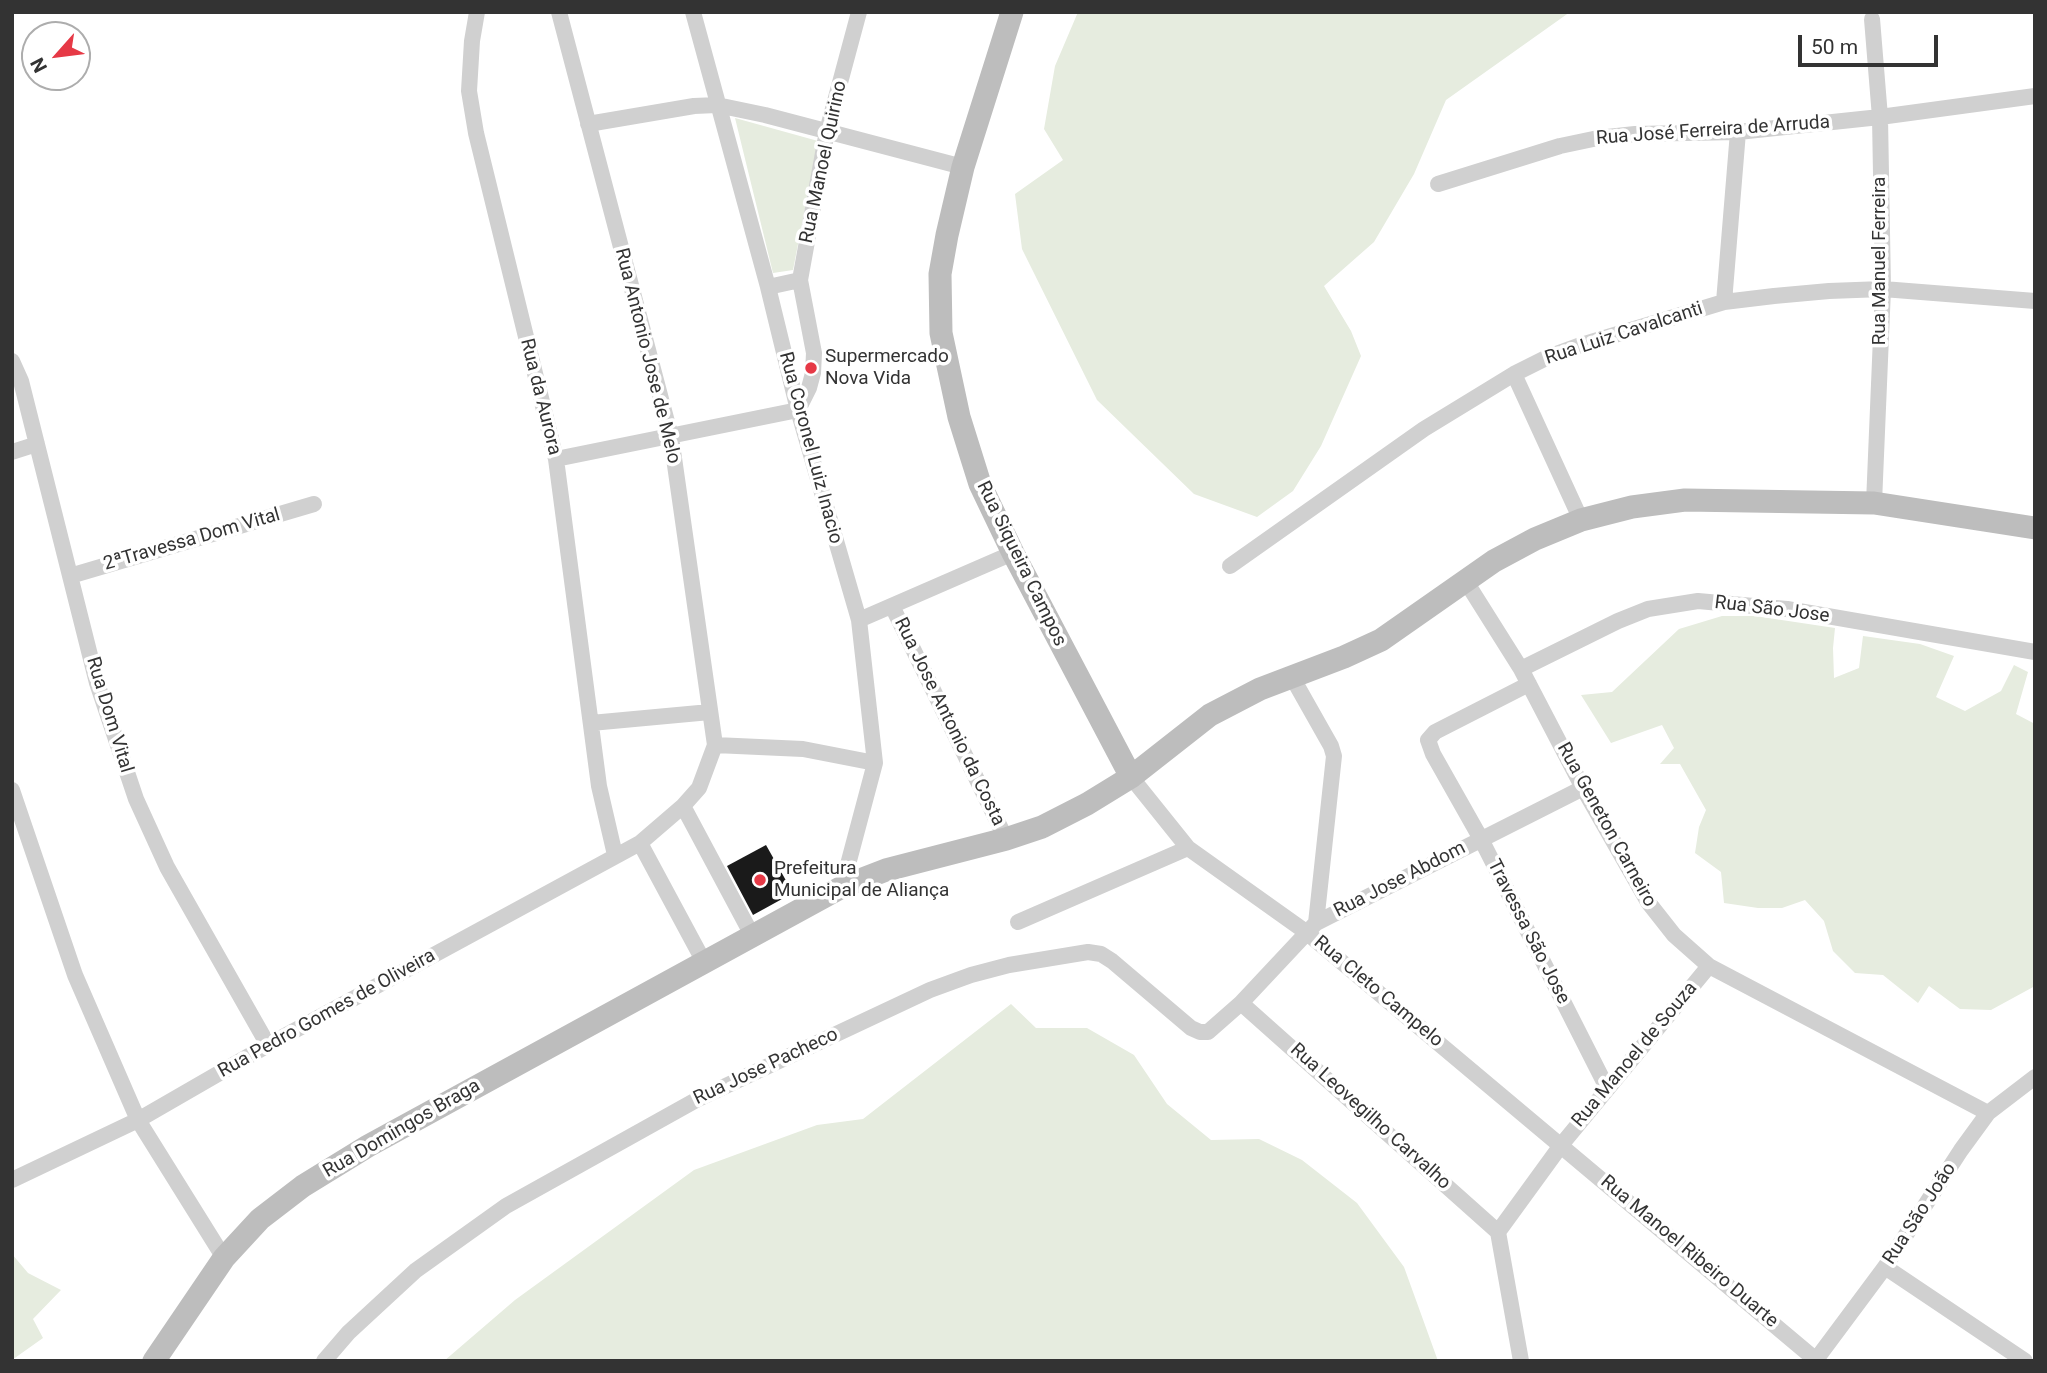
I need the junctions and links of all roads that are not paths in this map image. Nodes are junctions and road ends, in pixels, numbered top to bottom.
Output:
1 (477, 12) edge
2 (559, 12) edge
3 (693, 12) edge
4 (859, 12) edge
5 (1012, 12) edge
6 (1872, 19) dead end
7 (2035, 96) edge
8 (717, 105) junction
9 (1880, 117) junction
10 (587, 124) junction
11 (827, 131) junction
12 (1738, 132) junction
13 (963, 167) junction
14 (1438, 184) dead end
15 (800, 280) junction
16 (768, 287) junction
17 (1883, 289) junction
18 (2035, 301) edge
19 (1724, 302) junction
20 (12, 361) edge
21 (1514, 374) junction
22 (798, 410) junction
23 (671, 438) junction
24 (37, 444) junction
25 (12, 452) edge
26 (556, 459) junction
27 (1874, 503) junction
28 (314, 504) dead end
29 (1581, 520) junction
30 (2035, 528) edge
31 (1013, 554) junction
32 (1230, 566) dead end
33 (70, 576) junction
34 (1465, 580) junction
35 (892, 606) junction
36 (859, 620) junction
37 (2035, 652) edge
38 (1521, 669) junction
39 (1292, 677) junction
40 (1530, 684) junction
41 (710, 712) junction
42 (591, 723) junction
43 (715, 745) junction
44 (875, 763) junction
45 (1131, 778) junction
46 (1583, 788) junction
47 (12, 790) edge
48 (683, 806) junction
49 (1006, 839) junction
50 (1481, 839) junction
51 (640, 843) junction
52 (1188, 848) junction
53 (615, 855) junction
54 (842, 887) junction
55 (1018, 922) dead end
56 (1311, 928) junction
57 (753, 937) junction
58 (704, 962) junction
59 (1709, 966) junction
60 (1241, 1003) junction
61 (268, 1045) junction
62 (2035, 1077) edge
63 (1607, 1087) junction
64 (1988, 1113) junction
65 (138, 1119) junction
66 (1562, 1144) junction
67 (12, 1180) edge
68 (1498, 1232) junction
69 (224, 1258) junction
70 (1885, 1267) junction
71 (1815, 1360) edge
72 (154, 1361) edge
73 (324, 1361) edge
74 (1521, 1361) edge
75 (2025, 1361) edge

1 - 26 street, Rua da Aurora
2 - 10 street, Rua Antonio Jose de Melo
3 - 8 street, Rua Coronel Luiz Inacio
4 - 11 street, Rua Manoel Quirino
5 - 13 main road, Rua Siqueira Campos
6 - 9 street, Rua Manuel Ferreira
7 - 9 street, Rua José Ferreira de Arruda
8 - 10 street
8 - 11 street
8 - 16 street, Rua Coronel Luiz Inacio
9 - 12 street, Rua José Ferreira de Arruda
9 - 17 street, Rua Manuel Ferreira
10 - 23 street, Rua Antonio Jose de Melo
11 - 13 street
11 - 15 street, Rua Manoel Quirino
12 - 14 street, Rua José Ferreira de Arruda
12 - 19 street
13 - 31 main road, Rua Siqueira Campos
15 - 16 street
15 - 22 street
16 - 22 street, Rua Coronel Luiz Inacio
17 - 18 street, Rua Luiz Cavalcanti
17 - 19 street, Rua Luiz Cavalcanti
17 - 27 street, Rua Manuel Ferreira
19 - 21 street, Rua Luiz Cavalcanti
20 - 24 street, Rua Dom Vital
21 - 29 street
21 - 32 street, Rua Luiz Cavalcanti
22 - 23 street
22 - 36 street, Rua Coronel Luiz Inacio
23 - 26 street
23 - 41 street, Rua Antonio Jose de Melo
24 - 25 street
24 - 33 street, Rua Dom Vital
26 - 42 street, Rua da Aurora
27 - 29 main road, Rua Domingos Braga
27 - 30 main road, Rua Domingos Braga
28 - 33 street, 2ªTravessa Dom Vital
29 - 34 main road, Rua Domingos Braga
31 - 35 street
31 - 45 main road, Rua Siqueira Campos
33 - 61 street, Rua Dom Vital
34 - 38 street, Rua Geneton Carneiro
34 - 39 main road, Rua Domingos Braga
35 - 36 street
35 - 49 street, Rua Jose Antonio da Costa
36 - 44 street, Rua Coronel Luiz Inacio
37 - 38 street, Rua São Jose
38 - 40 street, Rua Geneton Carneiro
39 - 45 main road, Rua Domingos Braga
39 - 56 street
40 - 46 street, Rua Geneton Carneiro
40 - 50 street, Travessa São Jose
41 - 42 street
41 - 43 street, Rua Antonio Jose de Melo
42 - 53 street, Rua da Aurora
43 - 44 street
43 - 48 street, Rua Antonio Jose de Melo
44 - 54 street, Rua Coronel Luiz Inacio
45 - 49 main road, Rua Domingos Braga
45 - 52 street, Rua Cleto Campelo
46 - 50 street, Rua Jose Abdom
46 - 59 street, Rua Geneton Carneiro
47 - 65 street
48 - 51 street, Rua Antonio Jose de Melo
48 - 57 street
49 - 54 main road, Rua Domingos Braga
50 - 56 street, Rua Jose Abdom
50 - 63 street, Travessa São Jose
51 - 53 street, Rua Pedro Gomes de Oliveira
51 - 58 street
52 - 55 street
52 - 56 street, Rua Cleto Campelo
53 - 61 street, Rua Pedro Gomes de Oliveira
54 - 57 main road, Rua Domingos Braga
56 - 60 street, Rua Jose Abdom
56 - 66 street, Rua Cleto Campelo
57 - 58 main road, Rua Domingos Braga
58 - 69 main road, Rua Domingos Braga
59 - 63 street, Rua Manoel de Souza
59 - 64 street, Rua Geneton Carneiro
60 - 68 street, Rua Leovegilho Carvalho
60 - 73 street, Rua Jose Pacheco
61 - 65 street, Rua Pedro Gomes de Oliveira
62 - 64 street, Rua São João
63 - 66 street, Rua Manoel de Souza
64 - 70 street, Rua São João
65 - 67 street, Rua Pedro Gomes de Oliveira
65 - 69 street
66 - 68 street, Rua Manoel de Souza
66 - 71 street, Rua Manoel Ribeiro Duarte
68 - 74 street
69 - 72 main road, Rua Domingos Braga
70 - 71 street, Rua São João
70 - 75 street

